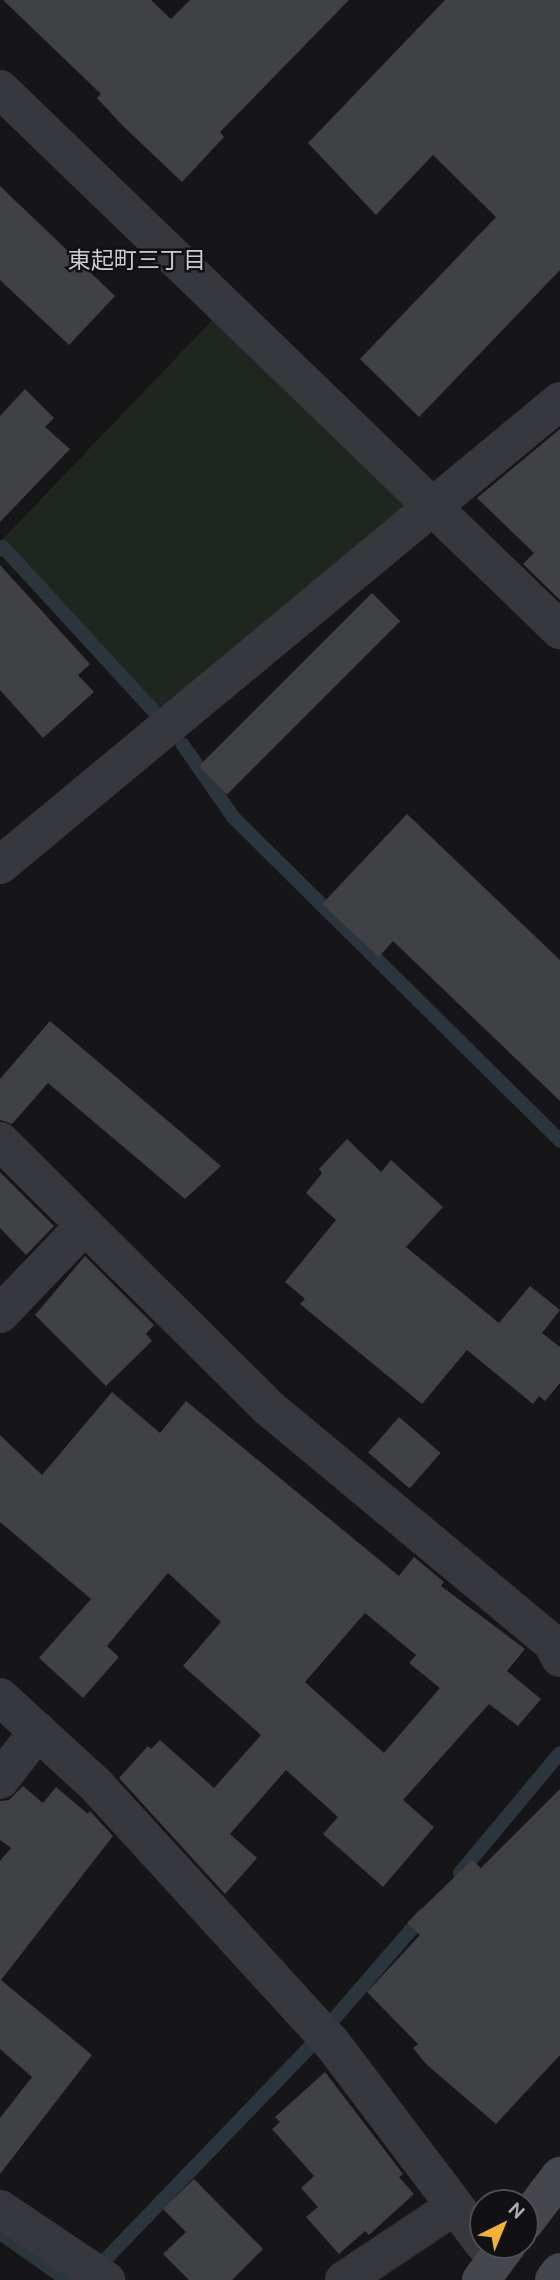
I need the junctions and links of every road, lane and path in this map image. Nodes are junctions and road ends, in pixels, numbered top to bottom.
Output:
1 (0, 89) edge
2 (560, 401) edge
3 (434, 509) junction
4 (560, 630) edge
5 (0, 865) edge
6 (0, 1141) edge
7 (84, 1226) junction
8 (0, 1314) edge
9 (560, 1658) edge
10 (0, 1697) edge
11 (38, 1731) junction
12 (0, 1780) edge
13 (560, 2176) edge
14 (539, 2204) edge
15 (455, 2206) junction
16 (0, 2208) edge
17 (469, 2226) edge
18 (560, 2272) edge
19 (106, 2280) edge
20 (344, 2280) edge
21 (554, 2280) edge

1 - 3 street
2 - 3 street
3 - 4 street
3 - 5 street
6 - 7 street
7 - 8 street
7 - 9 street
10 - 11 street
11 - 12 street
11 - 15 street
13 - 14 street
15 - 17 street
15 - 20 street
16 - 19 street
18 - 21 street

